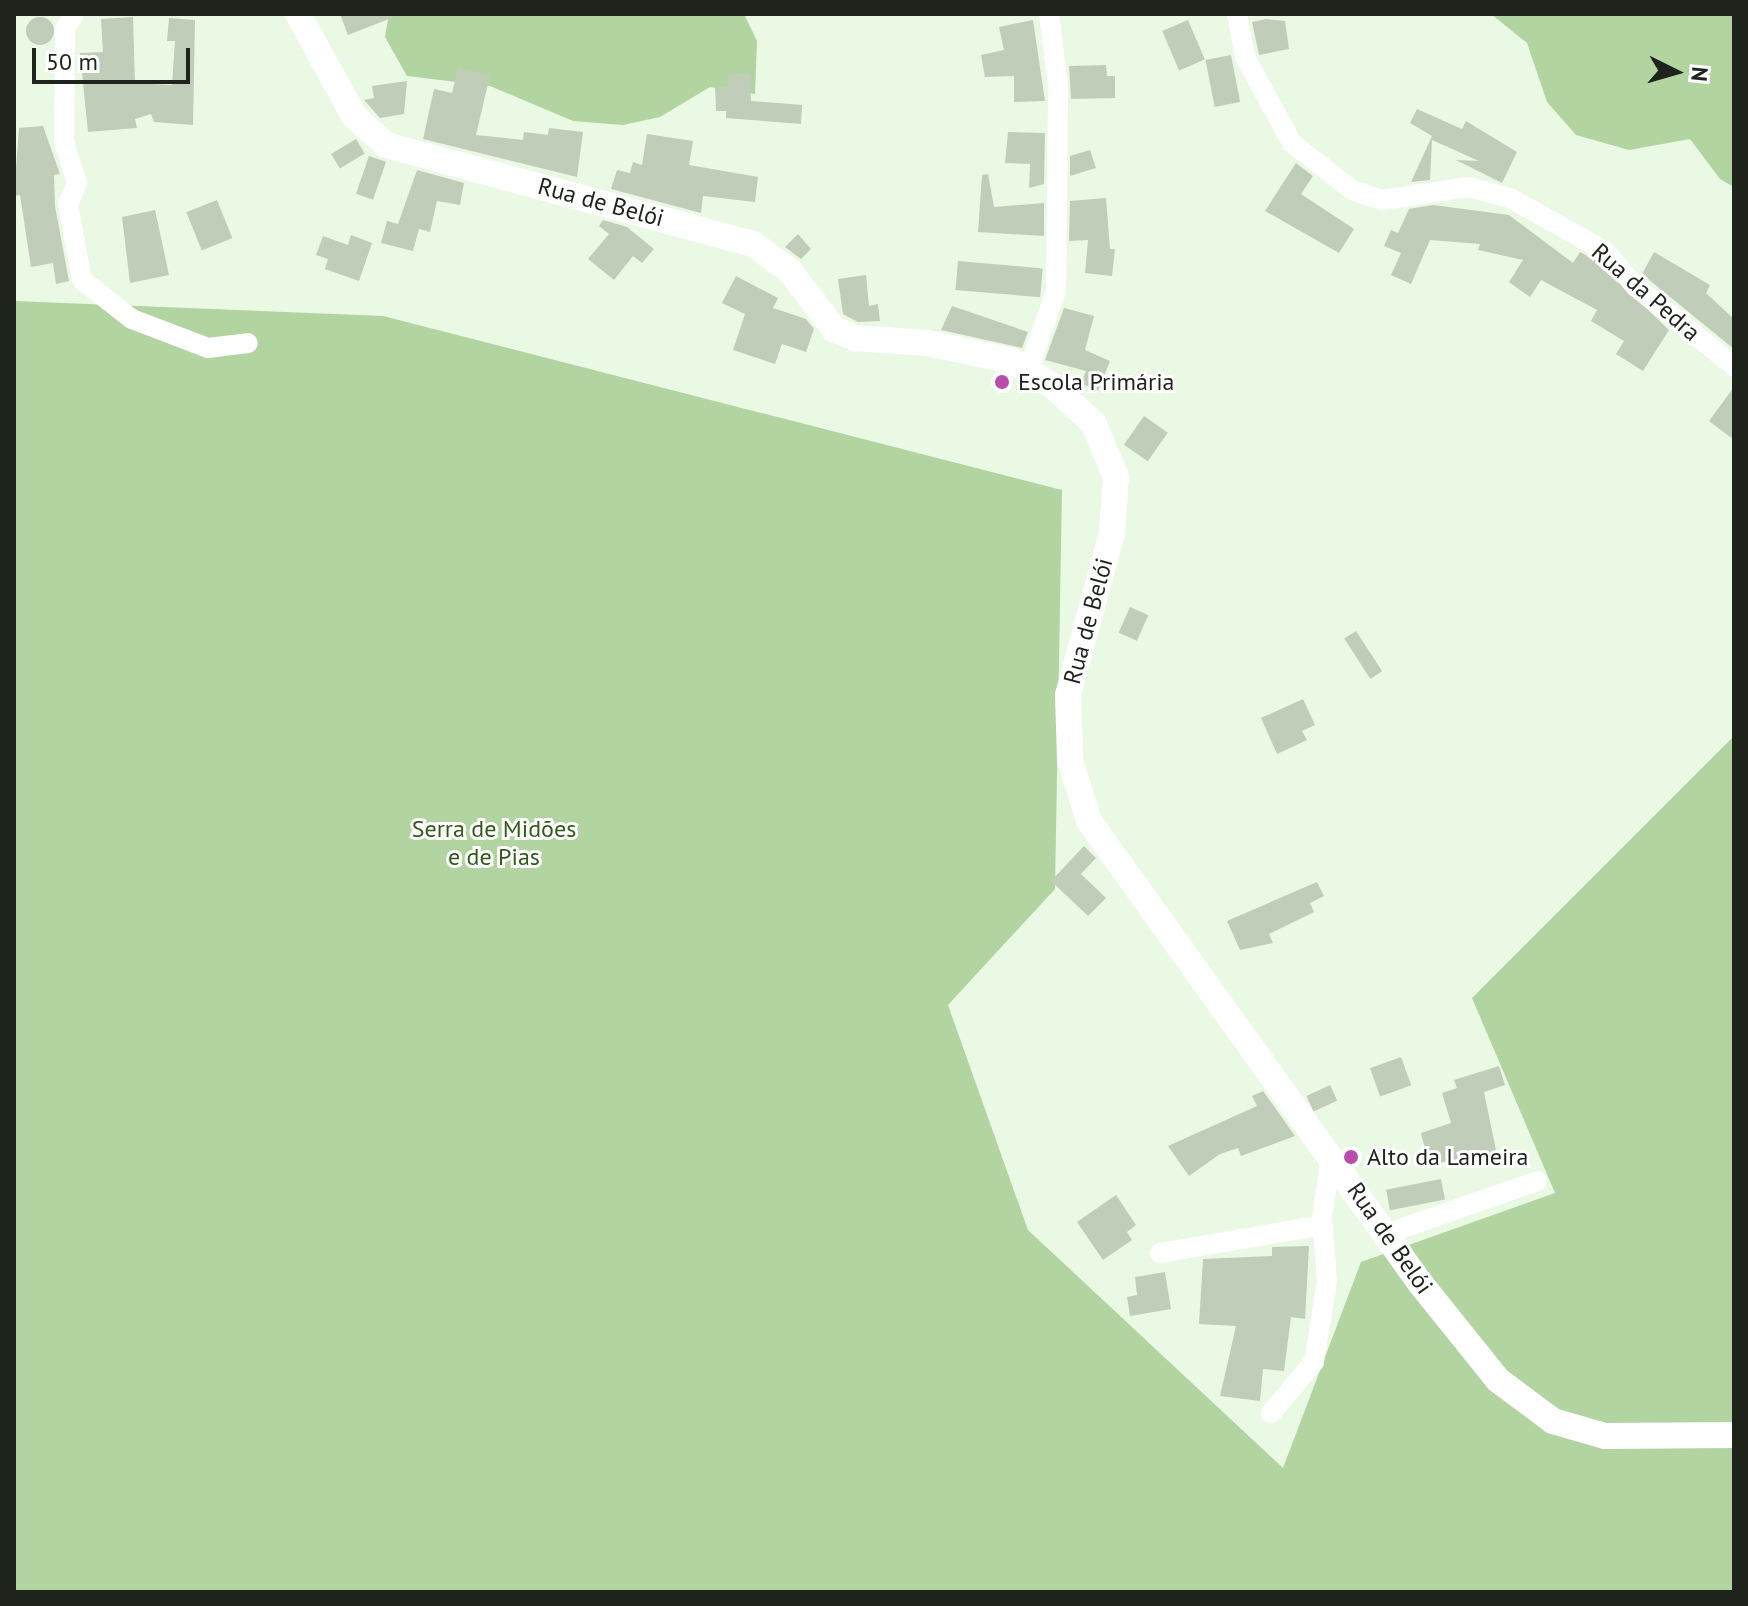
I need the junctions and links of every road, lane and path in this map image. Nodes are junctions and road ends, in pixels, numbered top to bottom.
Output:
1 (74, 14) edge
2 (298, 14) edge
3 (1049, 14) edge
4 (1237, 14) edge
5 (248, 343) dead end
6 (1734, 366) edge
7 (1028, 371) junction
8 (1331, 1155) junction
9 (1537, 1181) dead end
10 (1323, 1225) junction
11 (1386, 1234) junction
12 (1160, 1253) dead end
13 (1271, 1413) dead end
14 (1734, 1435) edge

1 - 5 street
2 - 7 street, Rua de Belói
3 - 7 street
4 - 6 street, Rua da Pedra
7 - 8 street, Rua de Belói
8 - 10 street
8 - 11 street, Rua de Belói
9 - 11 street
10 - 12 street
10 - 13 street
11 - 14 street, Rua de Belói

